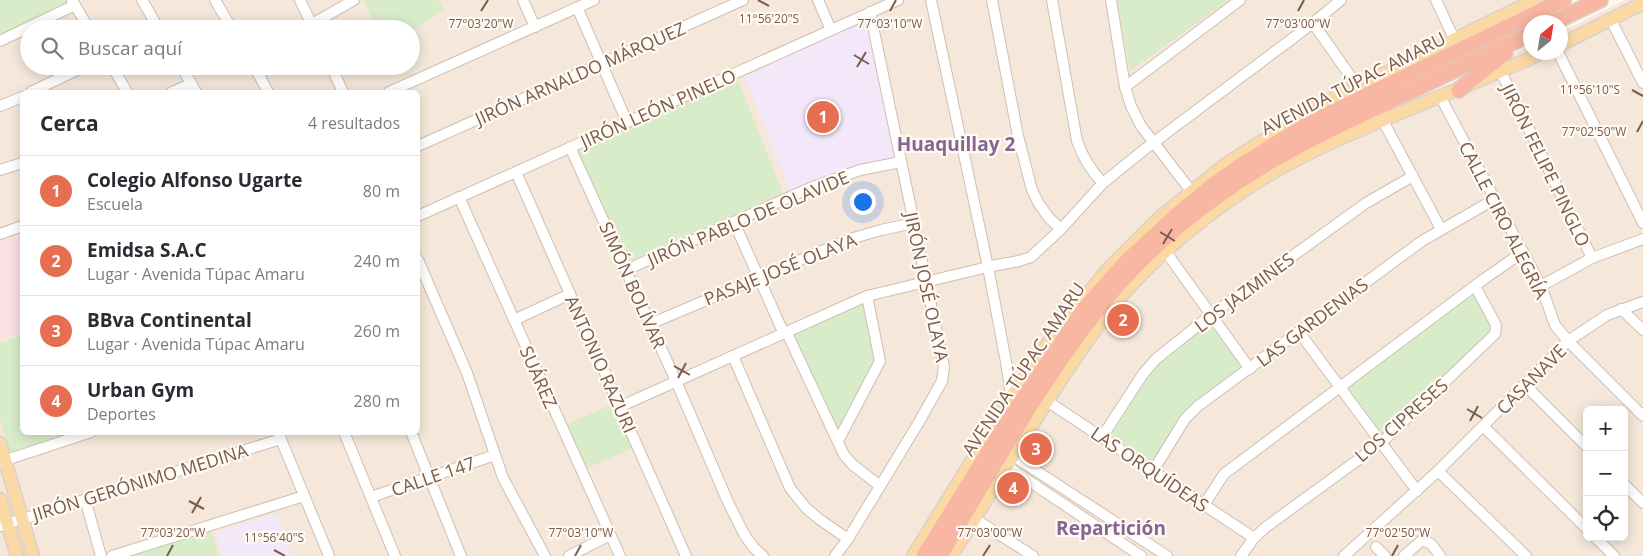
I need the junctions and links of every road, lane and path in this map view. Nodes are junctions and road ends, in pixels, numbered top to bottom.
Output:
1 (142, 0) edge
2 (215, 0) edge
3 (300, 0) edge
4 (354, 0) edge
5 (523, 0) edge
6 (594, 0) edge
7 (743, 0) edge
8 (818, 0) edge
9 (898, 0) edge
10 (931, 0) edge
11 (992, 0) edge
12 (1052, 0) edge
13 (1111, 0) edge
14 (1240, 0) edge
15 (1341, 0) edge
16 (1436, 0) edge
17 (1535, 0) edge
18 (1563, 0) edge
19 (1600, 0) edge
20 (74, 2) edge
21 (1519, 3) edge
22 (1643, 3) edge
23 (577, 7) junction
24 (1568, 15) edge
25 (871, 17) junction
26 (40, 20) edge
27 (84, 20) edge
28 (154, 20) edge
29 (227, 20) edge
30 (310, 20) edge
31 (322, 20) edge
32 (1611, 20) junction
33 (1313, 23) junction
34 (535, 27) junction
35 (20, 30) edge
36 (831, 30) junction
37 (1523, 37) edge
38 (1454, 39) junction
39 (1523, 39) edge
40 (0, 41) edge
41 (1568, 41) edge
42 (1526, 60) edge
43 (1562, 60) edge
44 (601, 62) junction
45 (1640, 70) edge
46 (1500, 72) junction
47 (66, 75) edge
48 (117, 75) edge
49 (186, 75) edge
50 (259, 75) edge
51 (335, 75) edge
52 (1643, 83) edge
53 (1125, 87) junction
54 (1358, 87) junction
55 (194, 88) edge
56 (35, 90) edge
57 (126, 90) edge
58 (267, 90) edge
59 (342, 90) edge
60 (393, 90) edge
61 (1459, 90) junction
62 (20, 98) edge
63 (1441, 98) junction
64 (0, 106) edge
65 (1383, 121) junction
66 (627, 122) junction
67 (1154, 142) junction
68 (420, 145) edge
69 (570, 147) junction
70 (901, 162) junction
71 (20, 164) edge
72 (0, 170) edge
73 (516, 172) junction
74 (1412, 176) junction
75 (1103, 183) junction
76 (1191, 191) junction
77 (459, 197) junction
78 (1495, 199) junction
79 (420, 215) edge
80 (734, 222) junction
81 (914, 223) junction
82 (1643, 223) edge
83 (20, 227) edge
84 (1061, 229) junction
85 (1441, 229) junction
86 (0, 232) edge
87 (1643, 239) edge
88 (1166, 252) junction
89 (1522, 252) junction
90 (1592, 258) junction
91 (420, 265) edge
92 (988, 267) junction
93 (626, 270) junction
94 (758, 277) junction
95 (926, 282) junction
96 (1475, 286) junction
97 (1541, 286) junction
98 (570, 294) junction
99 (866, 296) junction
100 (1643, 302) edge
101 (1621, 309) junction
102 (1211, 315) junction
103 (514, 320) junction
104 (650, 324) junction
105 (1643, 330) edge
106 (1299, 332) junction
107 (786, 333) junction
108 (1568, 341) junction
109 (733, 356) junction
110 (1006, 362) junction
111 (1250, 369) junction
112 (676, 381) junction
113 (1525, 385) junction
114 (1340, 388) junction
115 (1012, 396) junction
116 (1047, 401) junction
117 (619, 407) junction
118 (1008, 412) junction
119 (1643, 416) edge
120 (1483, 426) junction
121 (82, 435) edge
122 (345, 435) edge
123 (412, 435) edge
124 (280, 436) edge
125 (1005, 436) junction
126 (1102, 437) junction
127 (838, 441) junction
128 (1381, 442) junction
129 (0, 443) edge
130 (1583, 443) edge
131 (495, 455) junction
132 (1005, 460) junction
133 (3, 461) edge
134 (1153, 471) junction
135 (1438, 471) junction
136 (429, 477) junction
137 (880, 486) junction
138 (1628, 488) edge
139 (1417, 490) junction
140 (304, 496) junction
141 (0, 498) edge
142 (371, 498) junction
143 (84, 500) junction
144 (1643, 503) edge
145 (1204, 505) junction
146 (22, 518) junction
147 (975, 518) junction
148 (4, 525) edge
149 (1583, 525) edge
150 (610, 535) junction
151 (1254, 538) junction
152 (848, 539) junction
153 (1599, 541) edge
154 (1376, 547) dead end
155 (16, 556) edge
156 (33, 556) edge
157 (101, 556) edge
158 (112, 556) edge
159 (329, 556) edge
160 (395, 556) edge
161 (461, 556) edge
162 (545, 556) edge
163 (569, 556) edge
164 (620, 556) edge
165 (686, 556) edge
166 (762, 556) edge
167 (835, 556) edge
168 (913, 556) edge
169 (924, 556) edge
170 (940, 556) edge
171 (951, 556) edge
172 (1033, 556) edge
173 (1141, 556) edge
174 (1167, 556) edge
175 (1241, 556) edge
176 (1344, 556) edge
177 (1385, 556) edge
178 (1404, 556) edge
179 (1440, 556) edge
180 (1526, 556) edge
181 (1614, 556) edge

1 - 28 street
2 - 29 street
3 - 30 street
4 - 31 street
5 - 34 street
6 - 23 street
7 - 44 street, JIRÓN ARNALDO MÁRQUEZ
8 - 36 street
9 - 25 street, JIRÓN LEÓN PINELO
10 - 92 street
11 - 84 street
12 - 75 street
13 - 53 street
14 - 53 street
15 - 33 street
16 - 38 street
17 - 21 main road, AVENIDA TÚPAC AMARU
18 - 118 highway, AVENIDA TÚPAC AMARU
19 - 24 highway
20 - 26 street
20 - 27 street
21 - 38 main road, AVENIDA TÚPAC AMARU
22 - 32 main road
23 - 34 street
23 - 44 street
25 - 36 street, JIRÓN LEÓN PINELO
25 - 70 street, JIRÓN JOSÉ OLAYA
32 - 41 main road
32 - 45 street
33 - 54 street
33 - 67 street
34 - 60 street
35 - 40 street
36 - 66 street, JIRÓN LEÓN PINELO
37 - 125 highway, AVENIDA TÚPAC AMARU
38 - 54 main road, AVENIDA TÚPAC AMARU
39 - 61 highway
42 - 46 main road, AVENIDA TÚPAC AMARU
43 - 82 street
44 - 66 street
44 - 68 street, JIRÓN ARNALDO MÁRQUEZ
45 - 52 street
46 - 61 main road, AVENIDA TÚPAC AMARU
46 - 90 street, JIRÓN FELIPE PINGLO
47 - 56 street
48 - 57 street
49 - 55 street
50 - 58 street
51 - 59 street
53 - 67 street
54 - 76 main road, AVENIDA TÚPAC AMARU
61 - 63 main road, AVENIDA TÚPAC AMARU
62 - 64 street
63 - 65 main road, AVENIDA TÚPAC AMARU
63 - 78 street, CALLE CIRO ALEGRÍA
65 - 74 street
65 - 88 main road, AVENIDA TÚPAC AMARU
66 - 69 street, JIRÓN LEÓN PINELO
67 - 75 street
67 - 76 street
69 - 73 street, JIRÓN LEÓN PINELO
69 - 93 street, SIMÓN BOLÍVAR
70 - 80 street, JIRÓN PABLO DE OLAVIDE
70 - 81 street, JIRÓN JOSÉ OLAYA
71 - 72 street
73 - 77 street, JIRÓN LEÓN PINELO
73 - 98 street, ANTONIO RAZURI
74 - 85 street
74 - 102 street, LOS JAZMINES
75 - 84 street
76 - 115 main road, AVENIDA TÚPAC AMARU
77 - 79 street, JIRÓN LEÓN PINELO
77 - 103 street, SUÁREZ
78 - 85 street, LAS GARDENIAS
78 - 89 street, CALLE CIRO ALEGRÍA
80 - 93 street, JIRÓN PABLO DE OLAVIDE
80 - 94 street
81 - 94 street, PASAJE JOSÉ OLAYA
81 - 95 street, JIRÓN JOSÉ OLAYA
83 - 86 street
84 - 92 street
85 - 106 street, LAS GARDENIAS
87 - 90 street
88 - 102 street
88 - 116 main road, AVENIDA TÚPAC AMARU
89 - 96 street
89 - 97 street, CALLE CIRO ALEGRÍA
90 - 97 street
91 - 131 street
92 - 95 street
92 - 110 street
93 - 104 street, SIMÓN BOLÍVAR
94 - 104 street, PASAJE JOSÉ OLAYA
94 - 107 street
95 - 99 street
95 - 137 street, JIRÓN JOSÉ OLAYA
96 - 114 street
96 - 128 street, LOS CIPRESES
97 - 108 street, CALLE CIRO ALEGRÍA
98 - 103 street
98 - 117 street, ANTONIO RAZURI
99 - 107 street
99 - 127 street
100 - 101 street, CASANAVE
101 - 105 street
101 - 108 street, CASANAVE
102 - 111 street
102 - 126 street, LOS JAZMINES
103 - 150 street, SUÁREZ
104 - 112 street, SIMÓN BOLÍVAR
106 - 111 street, LAS GARDENIAS
106 - 114 street
107 - 109 street
107 - 127 street
108 - 113 street, CASANAVE
108 - 119 street, CALLE CIRO ALEGRÍA
109 - 112 street
109 - 152 street
110 - 115 street
110 - 118 street
111 - 134 street, LAS GARDENIAS
112 - 117 street
112 - 166 street, SIMÓN BOLÍVAR
113 - 120 street, CASANAVE
113 - 130 street
114 - 128 street
114 - 145 street
115 - 118 main road, AVENIDA TÚPAC AMARU
116 - 126 street, LAS ORQUÍDEAS
116 - 132 main road, AVENIDA TÚPAC AMARU
117 - 165 street, ANTONIO RAZURI
118 - 125 highway, AVENIDA TÚPAC AMARU
118 - 168 main road, AVENIDA TÚPAC AMARU
120 - 135 street, CASANAVE
120 - 149 street
121 - 133 street
122 - 142 street
123 - 136 street
124 - 140 street
124 - 143 street, JIRÓN GERÓNIMO MEDINA
125 - 132 highway, AVENIDA TÚPAC AMARU
125 - 169 highway, AVENIDA TÚPAC AMARU
126 - 134 street, LAS ORQUÍDEAS
127 - 137 street
128 - 139 street
128 - 151 street, LOS CIPRESES
129 - 133 main road
131 - 136 street, CALLE 147
131 - 162 street
132 - 147 main road, AVENIDA TÚPAC AMARU
132 - 170 highway, AVENIDA TÚPAC AMARU
132 - 173 street
132 - 174 street
133 - 146 main road
134 - 145 street, LAS ORQUÍDEAS
135 - 139 street, CASANAVE
135 - 180 street
136 - 142 street, CALLE 147
136 - 161 street
137 - 152 street, JIRÓN JOSÉ OLAYA
138 - 144 street
139 - 176 street, CASANAVE
140 - 158 street
140 - 159 street
141 - 148 main road
142 - 160 street
143 - 146 street, JIRÓN GERÓNIMO MEDINA
143 - 157 street
145 - 151 street, LAS ORQUÍDEAS
146 - 148 street, JIRÓN GERÓNIMO MEDINA
146 - 156 main road
147 - 171 main road, AVENIDA TÚPAC AMARU
147 - 172 street
148 - 155 main road
150 - 163 street
150 - 164 street, SUÁREZ
151 - 175 street, LOS CIPRESES
152 - 167 street, JIRÓN JOSÉ OLAYA
153 - 181 street
154 - 177 street
178 - 179 street

